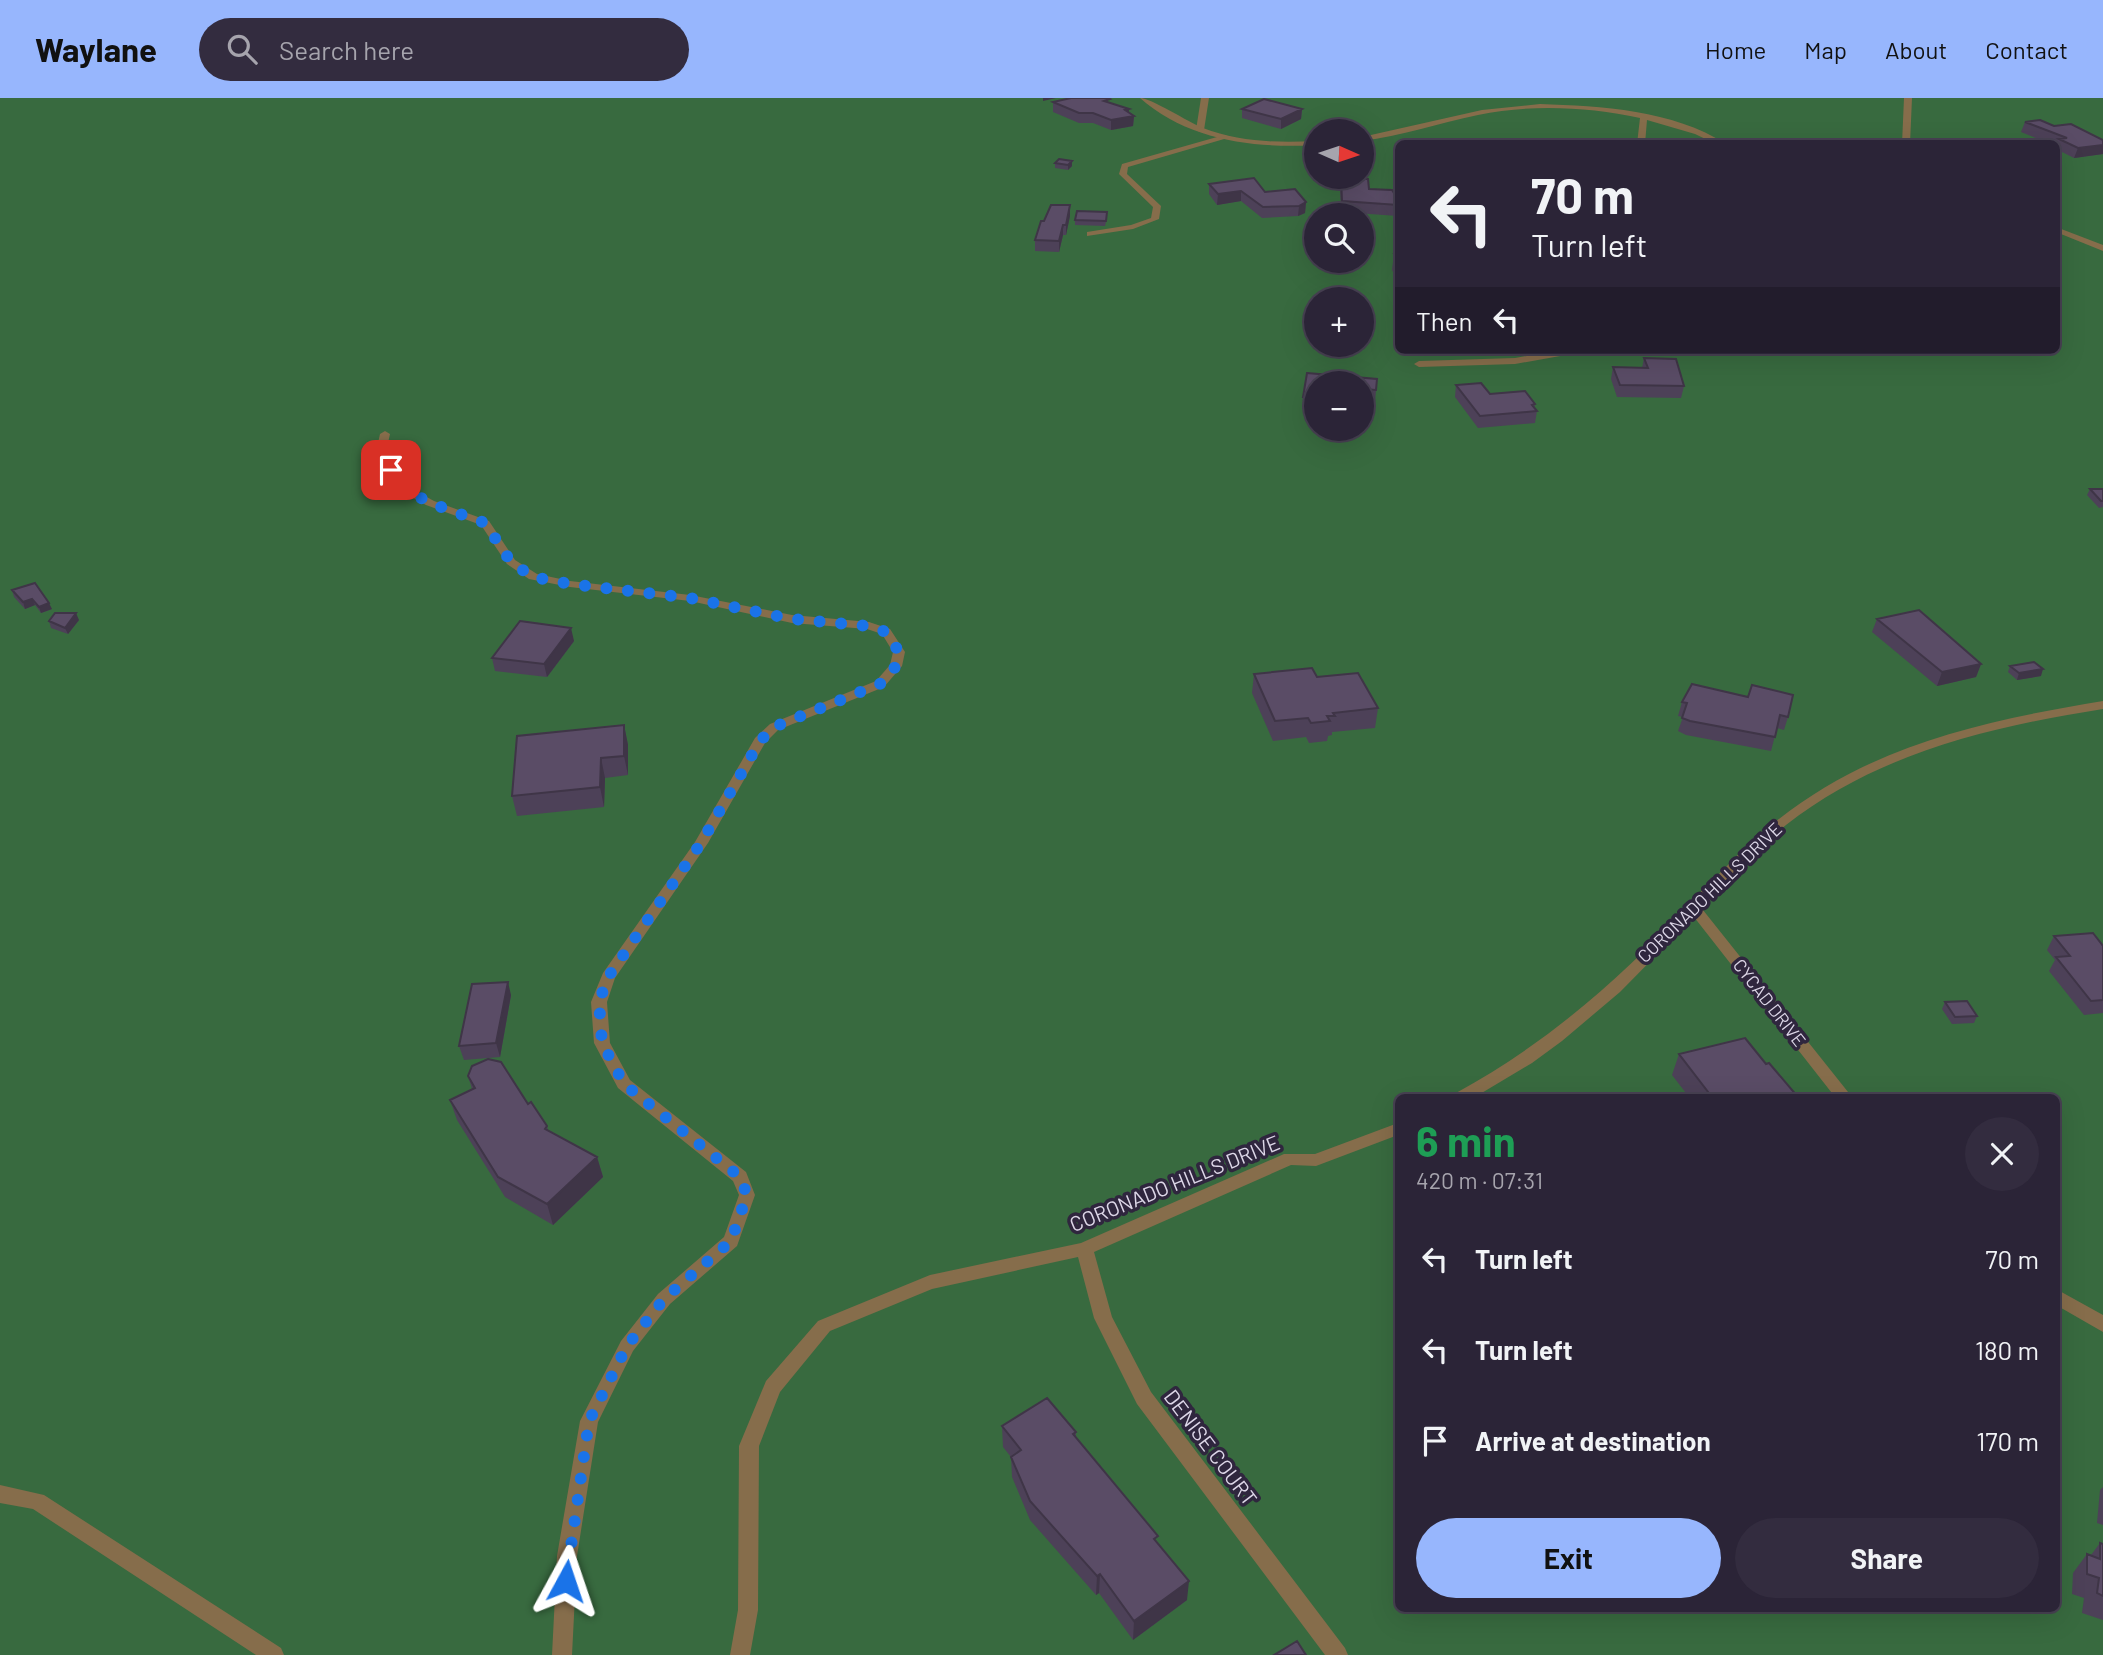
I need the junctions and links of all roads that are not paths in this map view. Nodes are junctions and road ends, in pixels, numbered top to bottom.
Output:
1 (1144, 98) edge
2 (1205, 98) edge
3 (1908, 98) edge
4 (1644, 118) junction
5 (1200, 130) junction
6 (1227, 137) junction
7 (1374, 137) edge
8 (1641, 140) edge
9 (1711, 140) edge
10 (1906, 140) edge
11 (1304, 144) edge
12 (2060, 231) edge
13 (1090, 234) dead end
14 (2103, 248) edge
15 (1553, 354) edge
16 (1419, 364) dead end
17 (385, 435) dead end
18 (2103, 705) edge
19 (1694, 908) junction
20 (1468, 1094) edge
21 (1842, 1094) edge
22 (1395, 1130) edge
23 (1084, 1249) junction
24 (2060, 1298) edge
25 (2103, 1324) edge
26 (0, 1494) edge
27 (274, 1655) edge
28 (562, 1655) edge
29 (740, 1655) edge
30 (1338, 1655) edge

1 - 5 street
2 - 5 street
3 - 10 street
4 - 7 street
4 - 8 street
4 - 9 street
5 - 6 street
6 - 11 street
6 - 13 street
12 - 14 street
15 - 16 street
17 - 28 street
18 - 19 street, CORONADO HILLS DRIVE
19 - 20 street, CORONADO HILLS DRIVE
19 - 21 street, CYCAD DRIVE
22 - 23 street, CORONADO HILLS DRIVE
23 - 29 street, CORONADO HILLS DRIVE
23 - 30 street, DENISE COURT
24 - 25 street
26 - 27 street

